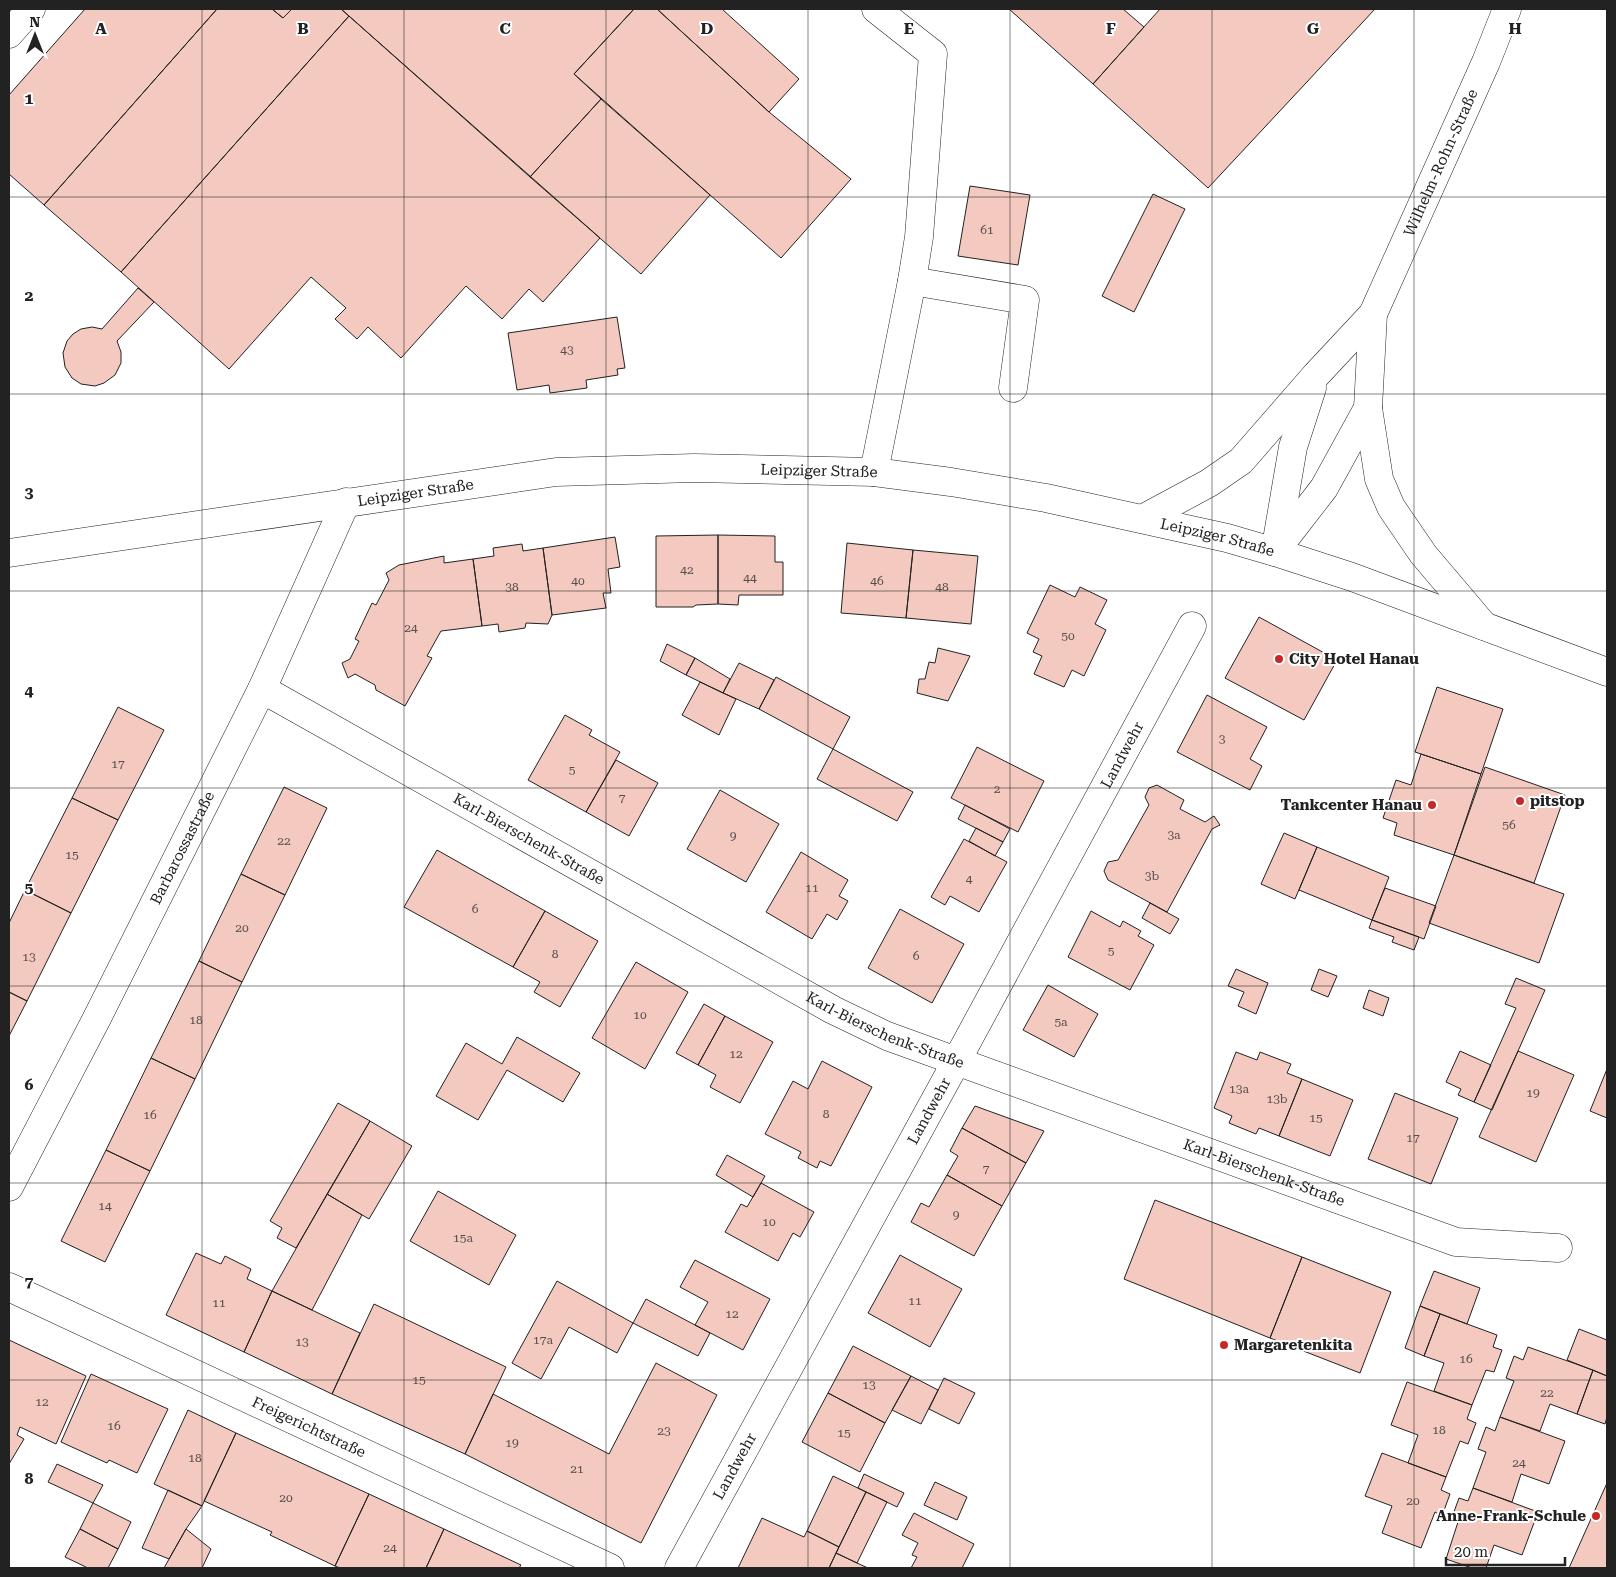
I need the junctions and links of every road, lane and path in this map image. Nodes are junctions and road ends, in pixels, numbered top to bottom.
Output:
1 (31, 9) edge
2 (876, 9) edge
3 (1506, 9) edge
4 (9, 34) edge
5 (912, 281) junction
6 (1373, 314) junction
7 (1316, 375) junction
8 (1013, 388) dead end
9 (1368, 408) junction
10 (874, 472) junction
11 (346, 502) junction
12 (1144, 518) junction
13 (1275, 552) junction
14 (9, 553) edge
15 (1192, 626) dead end
16 (1484, 626) junction
17 (1607, 672) edge
18 (262, 689) junction
19 (956, 1062) junction
20 (9, 1187) edge
21 (1558, 1248) dead end
22 (9, 1287) edge
23 (610, 1568) edge
24 (679, 1568) edge

1 - 4 street
2 - 5 street
3 - 6 street, Wilhelm-Rohn-Straße
5 - 8 street
5 - 10 street
6 - 7 street, Wilhelm-Rohn-Straße
6 - 9 street, Wilhelm-Rohn-Straße
7 - 12 street, Wilhelm-Rohn-Straße
7 - 13 street, Wilhelm-Rohn-Straße
9 - 13 street, Wilhelm-Rohn-Straße
9 - 16 street, Wilhelm-Rohn-Straße
10 - 11 street, Leipziger Straße
10 - 12 street, Leipziger Straße
11 - 14 street, Leipziger Straße
11 - 18 street, Barbarossastraße
12 - 13 street, Leipziger Straße
13 - 16 street, Leipziger Straße
15 - 19 street, Landwehr
16 - 17 street, Leipziger Straße
18 - 19 street, Karl-Bierschenk-Straße
18 - 20 street, Barbarossastraße
19 - 21 street, Karl-Bierschenk-Straße
19 - 24 street, Landwehr
22 - 23 street, Freigerichtstraße

